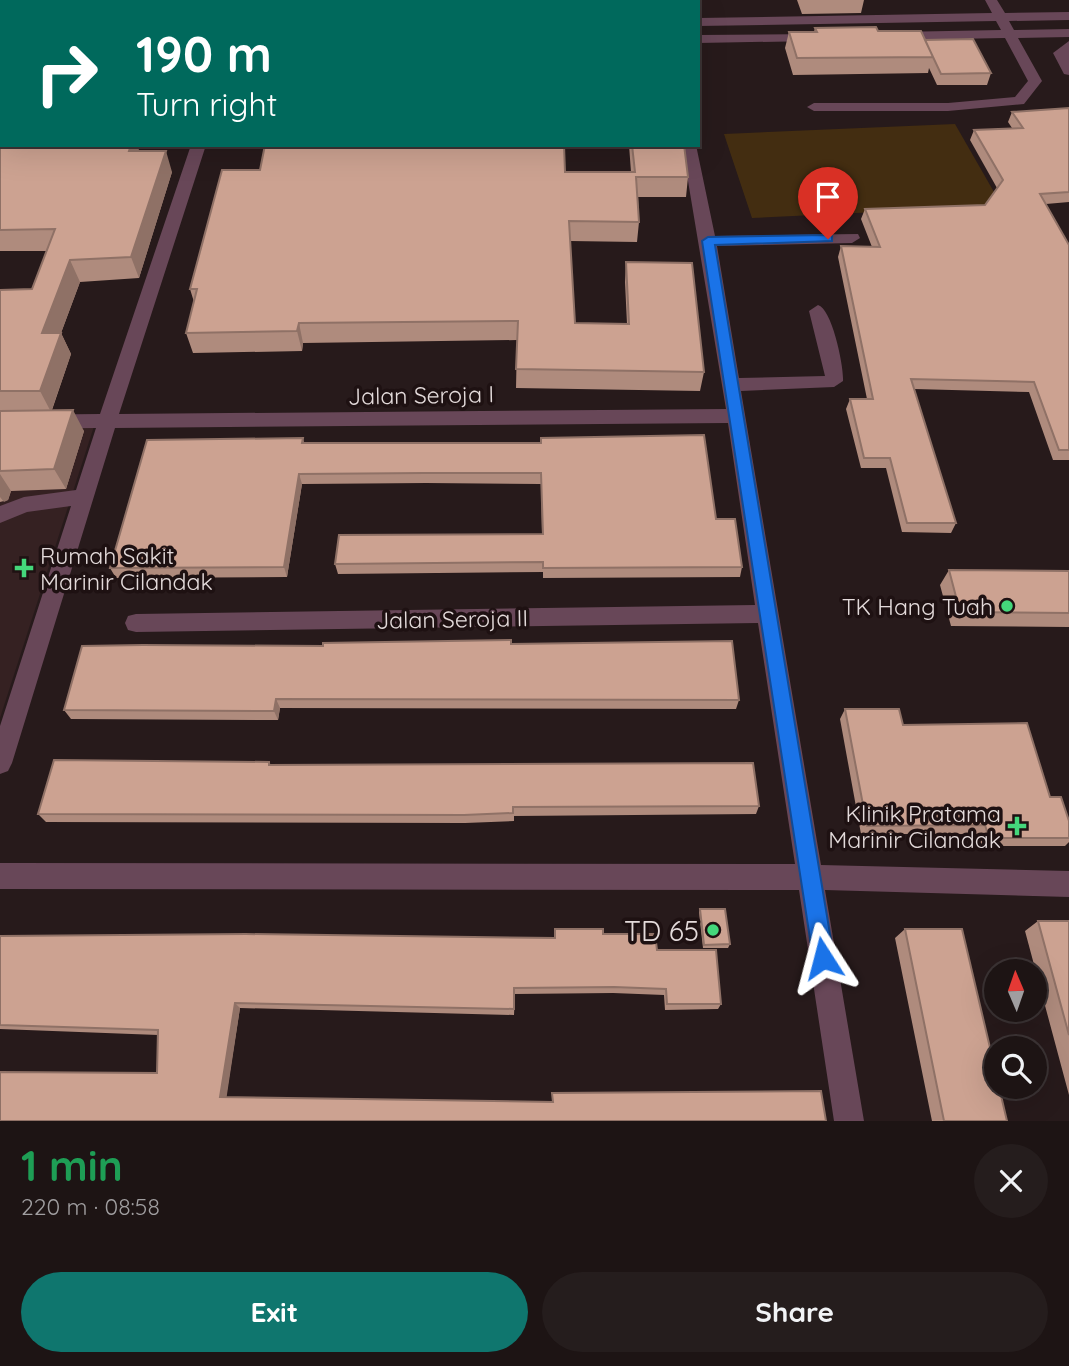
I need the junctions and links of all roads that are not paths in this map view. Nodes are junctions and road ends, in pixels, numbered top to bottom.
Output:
1 (991, 0) edge
2 (1000, 16) junction
3 (1069, 16) edge
4 (700, 22) edge
5 (1069, 33) edge
6 (1011, 34) junction
7 (875, 36) edge
8 (834, 37) edge
9 (700, 39) edge
10 (1069, 45) edge
11 (1069, 71) edge
12 (814, 107) dead end
13 (198, 147) edge
14 (689, 147) edge
15 (852, 238) dead end
16 (708, 241) junction
17 (818, 310) dead end
18 (730, 385) junction
19 (736, 416) junction
20 (0, 422) edge
21 (107, 422) junction
22 (85, 496) junction
23 (0, 515) edge
24 (768, 614) junction
25 (136, 623) dead end
26 (2, 752) edge
27 (0, 876) edge
28 (810, 877) junction
29 (1069, 884) edge
30 (849, 1121) edge

1 - 2 street
2 - 3 street
2 - 4 street
2 - 6 street
5 - 6 street
6 - 7 street
6 - 12 street
8 - 9 street
10 - 11 street
13 - 21 street
14 - 16 street
15 - 16 street
16 - 18 street
17 - 18 street
18 - 19 street
19 - 21 street, Jalan Seroja I
19 - 24 street
20 - 21 street, Jalan Seroja I
21 - 22 street
22 - 23 street
22 - 26 street
24 - 25 street, Jalan Seroja II
24 - 28 street
27 - 28 street
28 - 29 street
28 - 30 street

